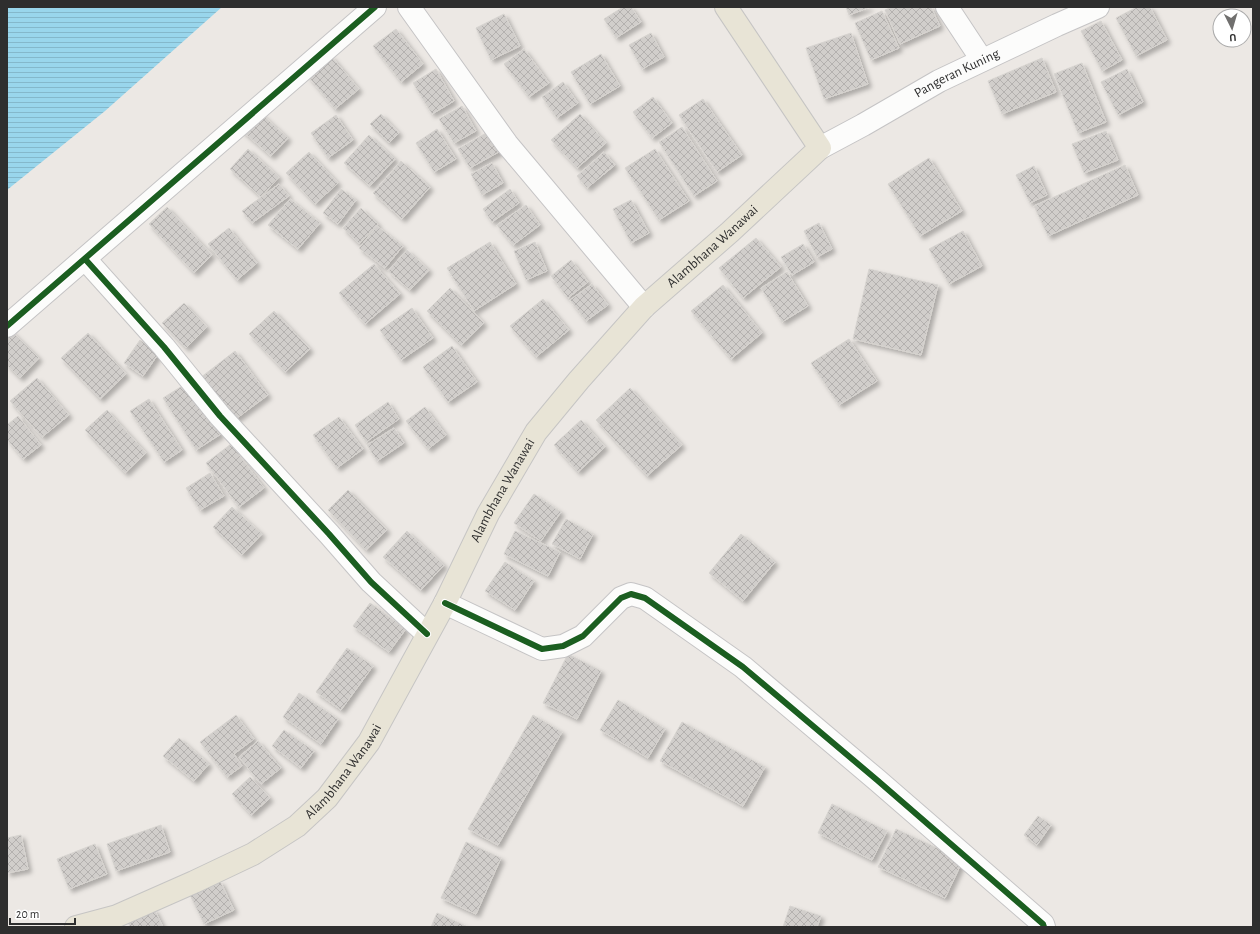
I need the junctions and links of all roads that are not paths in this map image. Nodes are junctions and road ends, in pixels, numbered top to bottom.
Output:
1 (375, 7) edge
2 (409, 7) edge
3 (726, 7) edge
4 (947, 7) edge
5 (1098, 7) edge
6 (982, 60) junction
7 (820, 148) junction
8 (85, 259) junction
9 (644, 307) junction
10 (7, 326) edge
11 (445, 603) junction
12 (427, 634) junction
13 (76, 927) edge
14 (1044, 927) edge

1 - 8 street
2 - 9 street
3 - 7 main road
4 - 6 street
5 - 6 street, Pangeran Kuning
6 - 7 street, Pangeran Kuning
7 - 9 main road, Alambhana Wanawai
8 - 10 street
8 - 12 street
9 - 11 main road, Alambhana Wanawai
11 - 12 main road, Alambhana Wanawai
11 - 14 street
12 - 13 main road, Alambhana Wanawai

